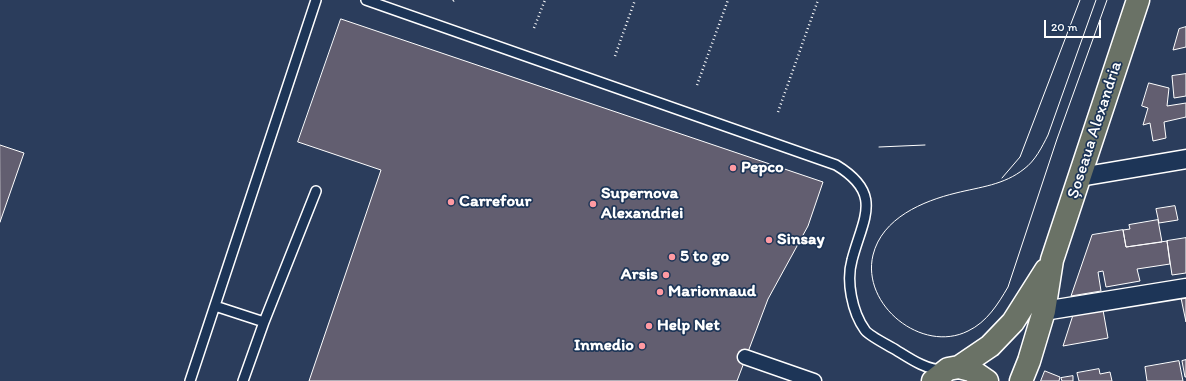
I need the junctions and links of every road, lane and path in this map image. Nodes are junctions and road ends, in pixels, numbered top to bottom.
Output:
1 (316, 0) edge
2 (366, 0) edge
3 (545, 0) edge
4 (636, 0) edge
5 (728, 0) edge
6 (818, 0) edge
7 (1138, 0) edge
8 (534, 28) dead end
9 (615, 56) dead end
10 (697, 85) dead end
11 (778, 112) dead end
12 (1186, 159) edge
13 (1080, 177) junction
14 (316, 192) dead end
15 (1052, 260) junction
16 (1186, 288) edge
17 (215, 306) junction
18 (1044, 311) junction
19 (264, 322) junction
20 (745, 357) dead end
21 (946, 372) edge
22 (190, 381) edge
23 (243, 381) edge
24 (814, 381) edge
25 (986, 381) edge
26 (1021, 381) edge

1 - 17 lane
2 - 21 lane
3 - 8 path
4 - 9 path
5 - 10 path
6 - 11 path
7 - 13 main road, Șoseaua Alexandria
12 - 13 street
13 - 15 main road, Șoseaua Alexandria
14 - 19 lane
15 - 18 main road, Șoseaua Alexandria
15 - 21 main road, Șoseaua Alexandria
16 - 18 street
17 - 19 lane
17 - 22 lane
18 - 26 main road, Șoseaua Alexandria
19 - 23 lane
20 - 24 street
21 - 25 main road

